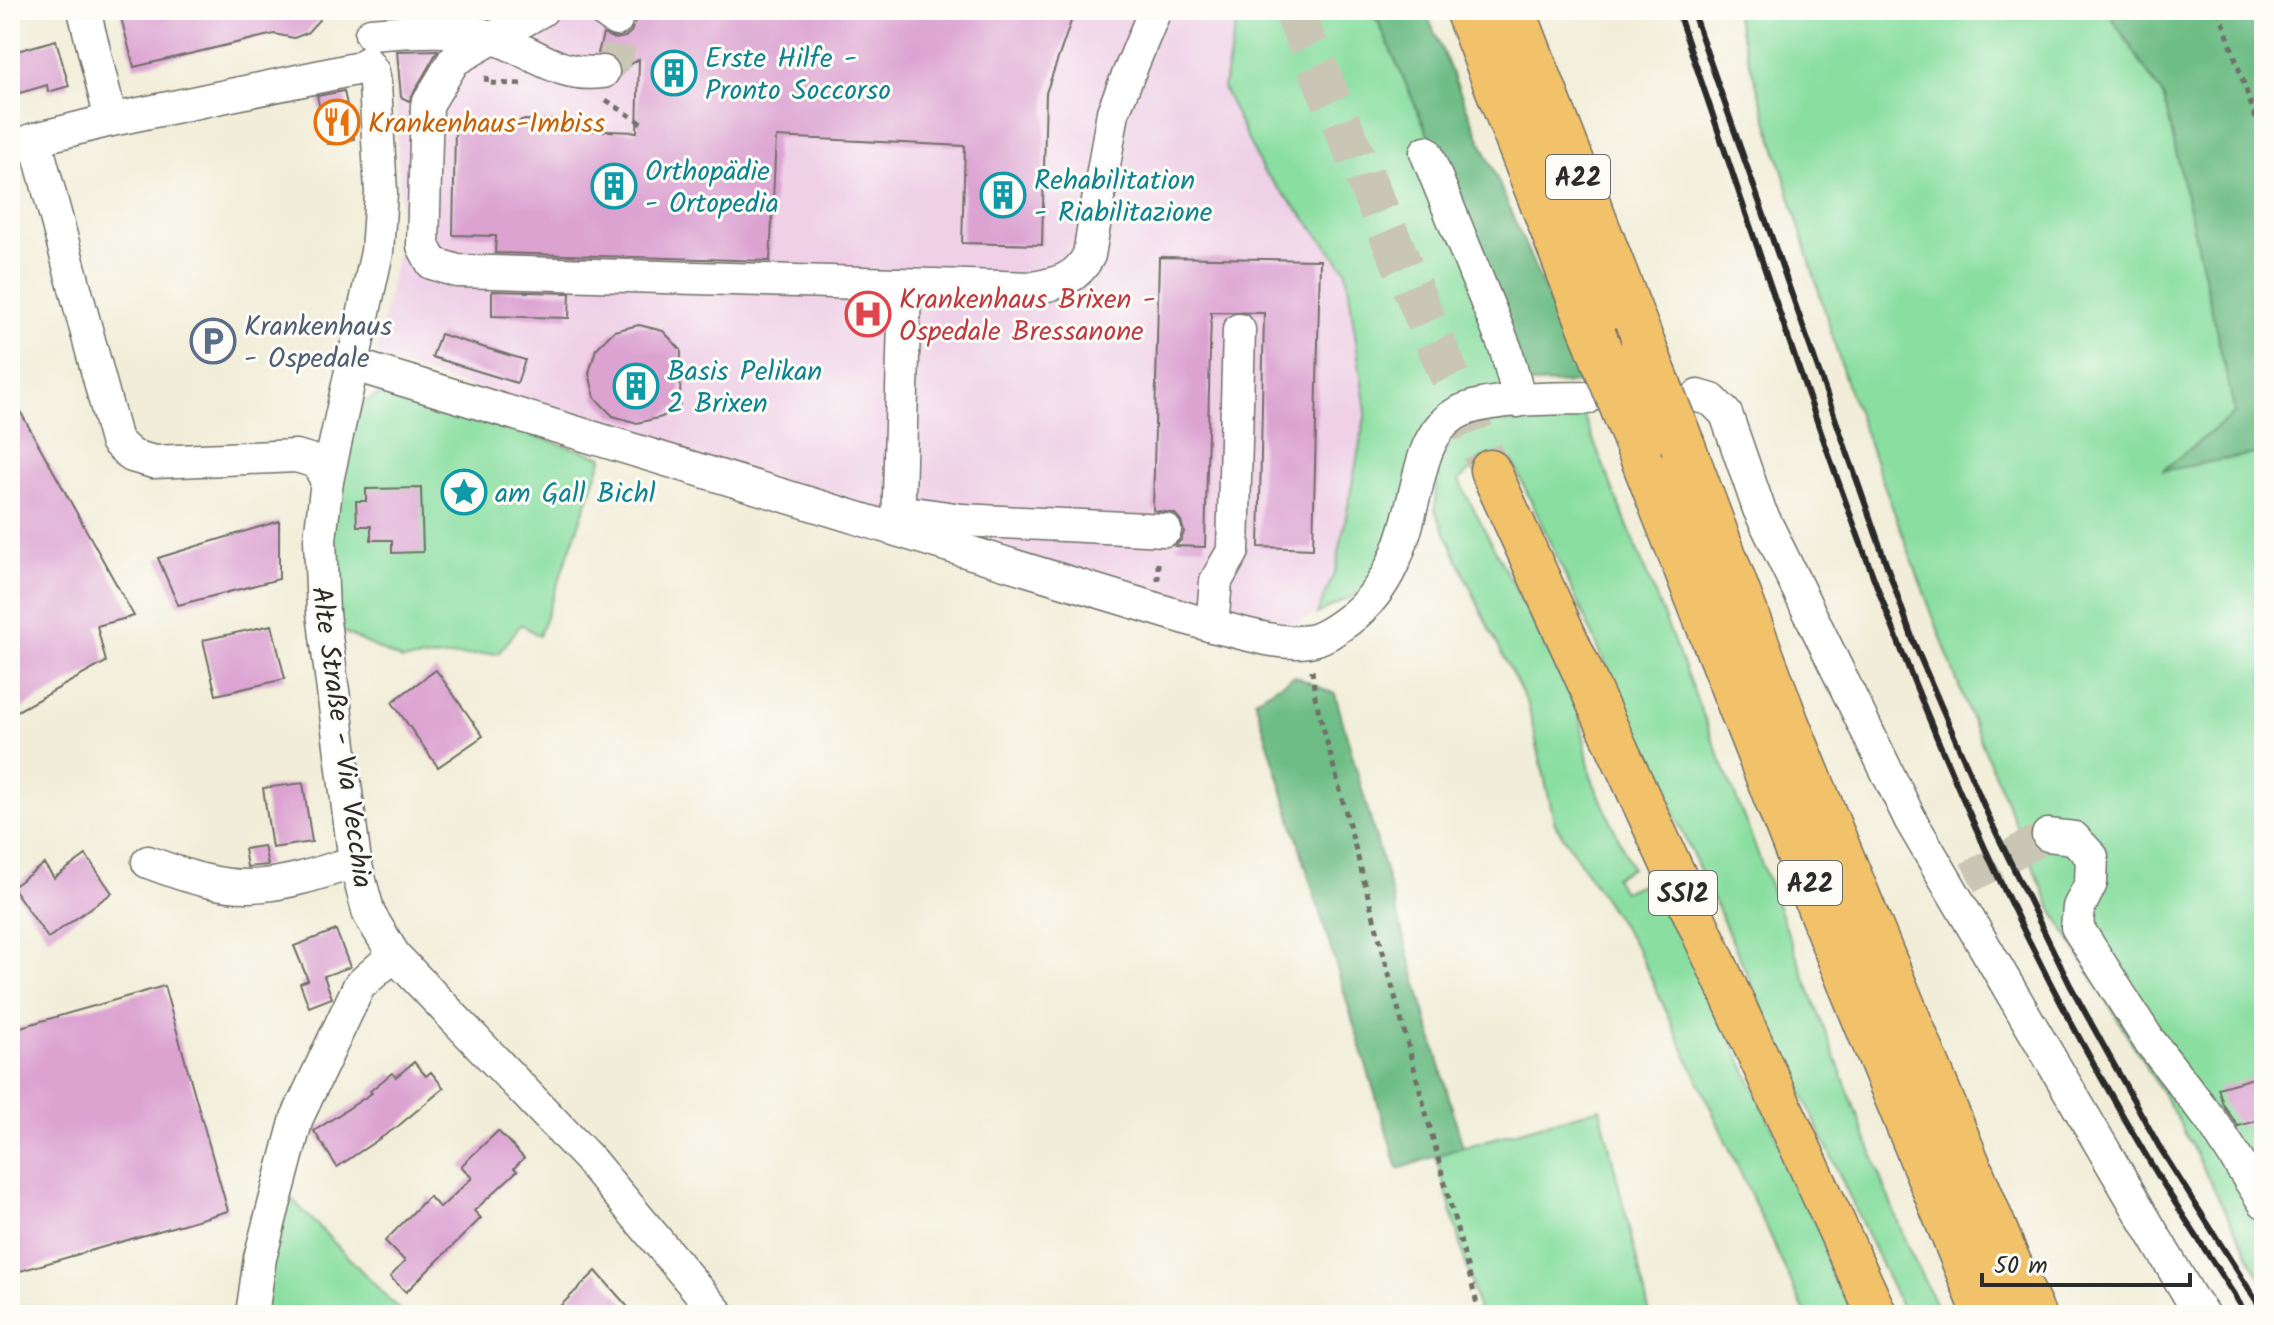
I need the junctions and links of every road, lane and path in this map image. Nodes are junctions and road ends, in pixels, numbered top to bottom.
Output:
1 (84, 10) edge
2 (542, 10) edge
3 (1155, 10) edge
4 (1467, 10) edge
5 (1513, 10) edge
6 (2219, 10) edge
7 (368, 36) edge
8 (492, 37) junction
9 (603, 72) dead end
10 (111, 120) junction
11 (2264, 143) edge
12 (22, 144) edge
13 (1426, 152) dead end
14 (905, 286) junction
15 (1239, 330) dead end
16 (351, 364) junction
17 (1698, 396) dead end
18 (1587, 398) dead end
19 (1518, 401) junction
20 (1490, 470) tunnel mouth
21 (327, 481) junction
22 (898, 530) junction
23 (1162, 540) joint
24 (1171, 585) dead end
25 (1212, 626) junction
26 (1309, 641) junction
27 (2048, 835) dead end
28 (148, 862) dead end
29 (355, 862) junction
30 (394, 955) junction
31 (2264, 1202) edge
32 (2006, 1257) junction
33 (2196, 1309) edge
34 (252, 1315) edge
35 (719, 1315) edge
36 (1480, 1315) edge
37 (1877, 1315) edge
38 (1986, 1315) edge
39 (2033, 1315) edge
40 (2046, 1315) edge

1 - 10 street
2 - 8 street
3 - 14 street
4 - 38 highway, A22, bridge
5 - 32 highway, A22, bridge
6 - 11 path
7 - 8 street
7 - 10 street
7 - 16 street, Alte Straße - Via Vecchia
8 - 9 street
8 - 14 street
10 - 12 street
12 - 21 street
13 - 19 street
14 - 22 street
15 - 25 street
16 - 21 street, Alte Straße - Via Vecchia
16 - 22 street
17 - 33 street
18 - 19 street
19 - 26 street
20 - 37 main road, SS12
21 - 29 street, Alte Straße - Via Vecchia
22 - 23 street
22 - 25 street
23 - 24 path
25 - 26 street
26 - 36 path
27 - 31 street
28 - 29 street
29 - 30 street, Alte Straße - Via Vecchia
30 - 34 street
30 - 35 street, Alte Straße - Via Vecchia
32 - 39 highway, A22
32 - 40 highway

